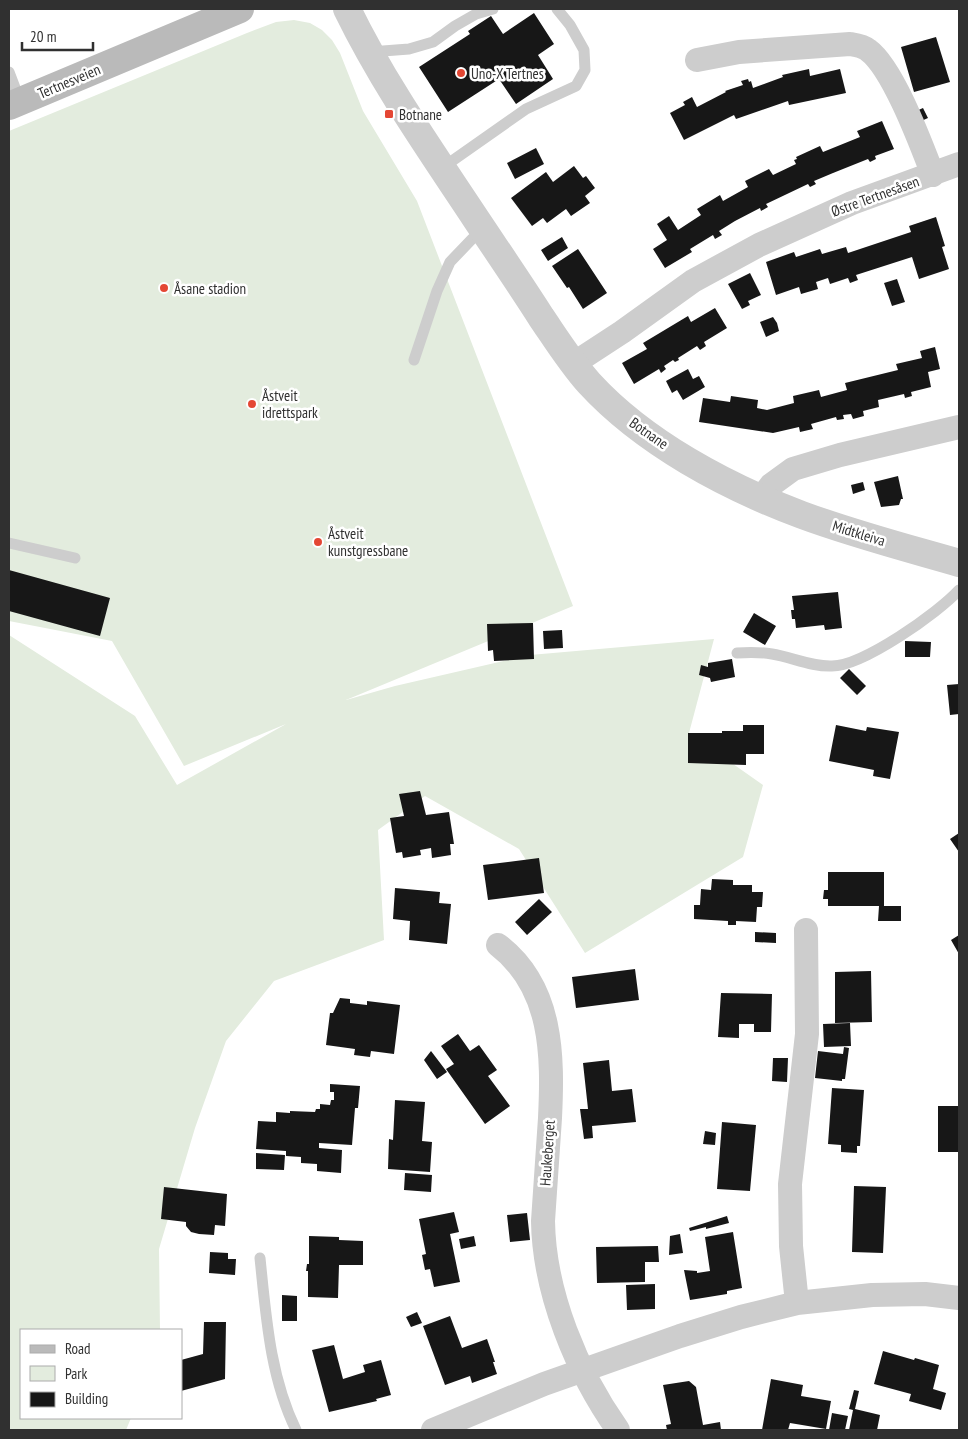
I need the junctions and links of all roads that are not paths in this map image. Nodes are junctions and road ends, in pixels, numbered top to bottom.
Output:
1 (240, 9) edge
2 (346, 9) edge
3 (494, 9) edge
4 (557, 9) edge
5 (370, 52) junction
6 (697, 60) dead end
7 (9, 72) edge
8 (14, 103) edge
9 (959, 164) edge
10 (442, 168) junction
11 (933, 174) junction
12 (484, 232) junction
13 (414, 360) dead end
14 (573, 364) junction
15 (959, 427) edge
16 (761, 498) junction
17 (9, 542) edge
18 (75, 558) dead end
19 (959, 563) edge
20 (959, 590) edge
21 (737, 653) dead end
22 (806, 930) dead end
23 (498, 945) dead end
24 (260, 1258) dead end
25 (959, 1298) edge
26 (797, 1303) junction
27 (584, 1370) junction
28 (296, 1430) edge
29 (433, 1430) edge
30 (618, 1430) edge

1 - 8 main road, Tertnesveien
2 - 5 street, Botnane
3 - 5 lane
4 - 10 lane
5 - 10 street, Botnane
6 - 11 street, Østre Tertnesåsen
7 - 8 lane
9 - 11 street
10 - 12 street, Botnane
11 - 14 street, Østre Tertnesåsen
12 - 13 lane
12 - 14 street, Botnane
14 - 16 street, Botnane
15 - 16 street
16 - 19 street, Midtkleiva
17 - 18 lane
20 - 21 lane
22 - 26 street
23 - 27 street, Haukeberget
24 - 28 lane
25 - 26 street
26 - 27 street
27 - 29 street
27 - 30 street, Haukeberget

